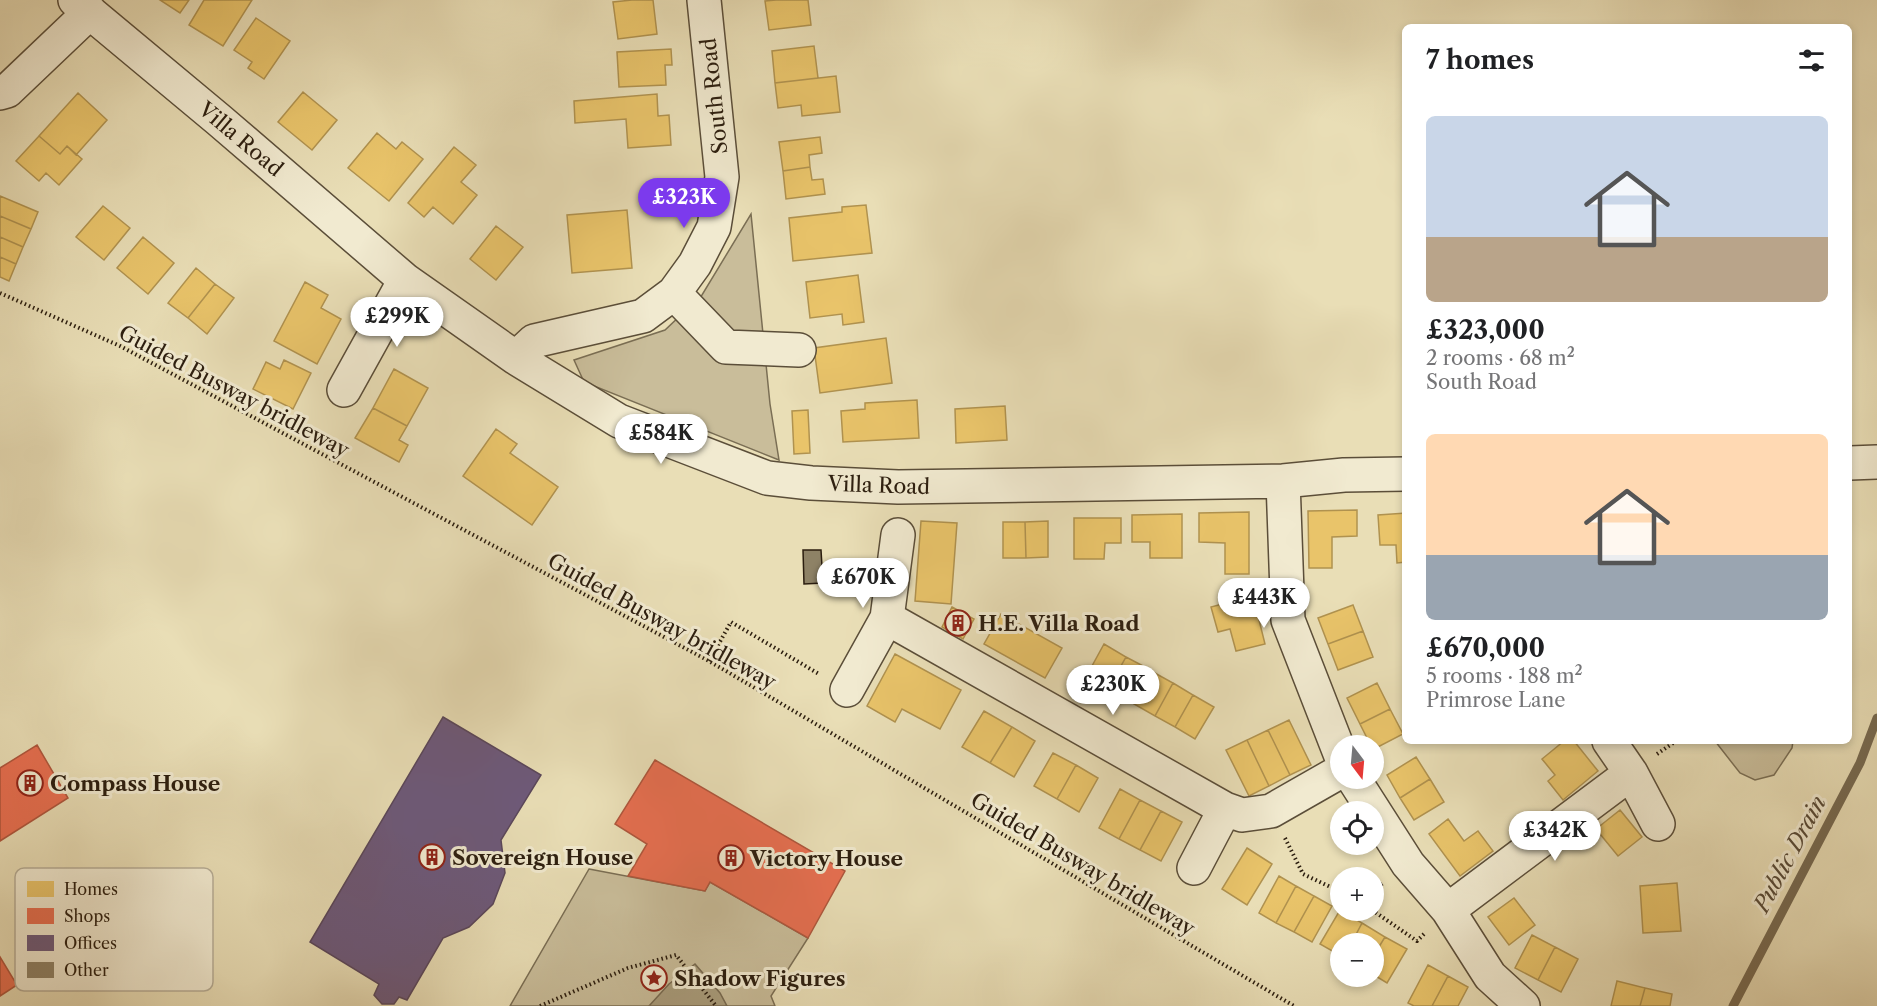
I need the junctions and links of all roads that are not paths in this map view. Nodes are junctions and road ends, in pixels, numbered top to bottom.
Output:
1 (704, 0) edge
2 (82, 6) edge
3 (0, 93) edge
4 (405, 280) junction
5 (674, 293) junction
6 (800, 350) dead end
7 (516, 358) junction
8 (344, 390) dead end
9 (1877, 462) edge
10 (1852, 463) edge
11 (1402, 474) edge
12 (1284, 482) junction
13 (898, 535) dead end
14 (887, 618) junction
15 (847, 690) road end
16 (1333, 735) edge
17 (1611, 744) edge
18 (1631, 773) junction
19 (1330, 777) edge
20 (1360, 789) edge
21 (1225, 809) junction
22 (1658, 824) dead end
23 (1194, 868) dead end
24 (1448, 910) junction
25 (1522, 1006) edge

1 - 5 street, South Road
2 - 3 street
2 - 4 street, Villa Road
4 - 7 street, Villa Road
4 - 8 street
5 - 6 street
5 - 7 street, South Road
7 - 12 street, Villa Road
9 - 10 street
11 - 12 street, Villa Road
12 - 16 street
13 - 14 street
14 - 15 street
14 - 21 street
17 - 18 street
18 - 22 street
18 - 24 street
19 - 21 street
20 - 24 street
21 - 23 street
24 - 25 street

